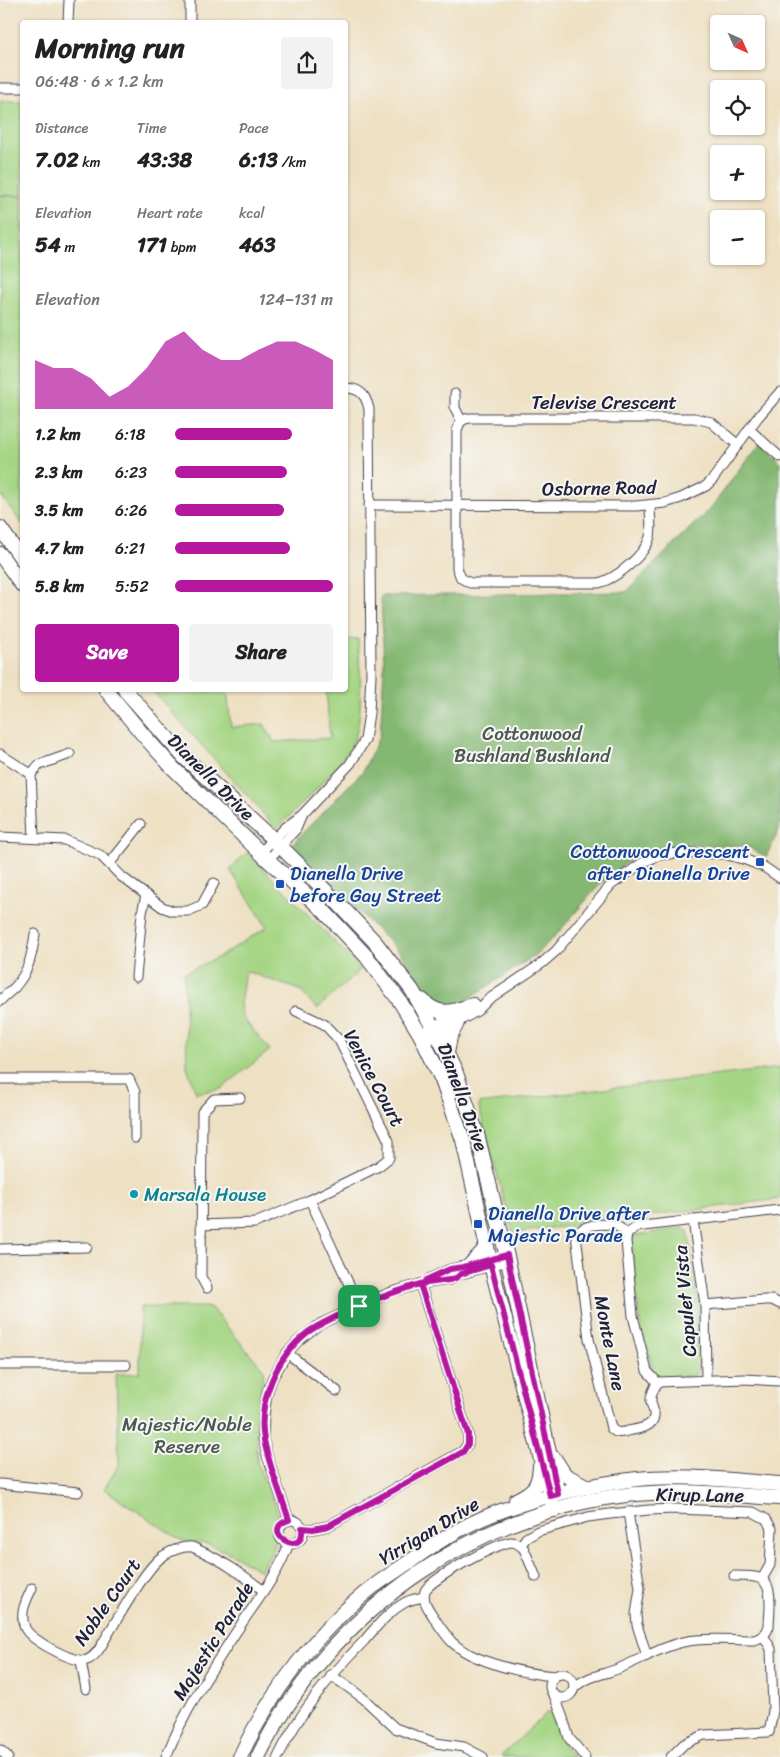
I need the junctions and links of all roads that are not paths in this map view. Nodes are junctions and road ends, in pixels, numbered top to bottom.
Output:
1 (68, 0) edge
2 (190, 0) edge
3 (68, 20) edge
4 (190, 20) edge
5 (0, 88) edge
6 (20, 88) edge
7 (348, 388) edge
8 (780, 392) edge
9 (455, 394) dead end
10 (461, 420) junction
11 (750, 429) junction
12 (738, 444) junction
13 (780, 457) edge
14 (369, 505) junction
15 (457, 506) junction
16 (650, 506) junction
17 (0, 528) edge
18 (0, 554) edge
19 (20, 556) edge
20 (20, 582) edge
21 (108, 692) edge
22 (127, 692) edge
23 (0, 754) edge
24 (70, 754) dead end
25 (31, 774) junction
26 (141, 824) dead end
27 (0, 836) edge
28 (34, 837) junction
29 (277, 843) junction
30 (265, 856) junction
31 (110, 863) junction
32 (780, 878) edge
33 (214, 883) dead end
34 (146, 895) junction
35 (35, 934) dead end
36 (136, 976) dead end
37 (412, 990) junction
38 (489, 999) junction
39 (0, 1001) edge
40 (473, 1005) junction
41 (296, 1011) dead end
42 (457, 1022) junction
43 (435, 1030) junction
44 (422, 1038) junction
45 (447, 1053) junction
46 (0, 1079) edge
47 (240, 1098) dead end
48 (135, 1138) dead end
49 (310, 1200) junction
50 (780, 1210) edge
51 (693, 1220) junction
52 (201, 1225) junction
53 (627, 1234) junction
54 (87, 1246) dead end
55 (0, 1249) edge
56 (490, 1257) junction
57 (508, 1258) junction
58 (470, 1265) joint
59 (423, 1283) junction
60 (207, 1288) dead end
61 (780, 1304) edge
62 (705, 1305) junction
63 (359, 1306) junction
64 (287, 1354) junction
65 (0, 1365) edge
66 (126, 1365) dead end
67 (706, 1379) junction
68 (780, 1381) edge
69 (657, 1382) junction
70 (337, 1391) dead end
71 (545, 1454) junction
72 (0, 1484) edge
73 (780, 1484) edge
74 (588, 1487) junction
75 (78, 1492) dead end
76 (554, 1495) junction
77 (780, 1498) edge
78 (558, 1509) junction
79 (628, 1512) junction
80 (289, 1520) junction
81 (302, 1528) junction
82 (458, 1530) junction
83 (288, 1543) junction
84 (520, 1545) junction
85 (734, 1576) dead end
86 (536, 1577) dead end
87 (762, 1580) junction
88 (32, 1588) dead end
89 (264, 1591) junction
90 (424, 1597) junction
91 (763, 1635) junction
92 (647, 1656) junction
93 (80, 1661) junction
94 (527, 1672) junction
95 (596, 1674) junction
96 (331, 1675) junction
97 (555, 1676) junction
98 (569, 1676) junction
99 (574, 1687) junction
100 (86, 1689) dead end
101 (552, 1692) junction
102 (567, 1697) junction
103 (563, 1718) junction
104 (0, 1750) edge
105 (8, 1757) edge
106 (166, 1757) edge
107 (240, 1757) edge
108 (258, 1757) edge
109 (278, 1757) edge
110 (483, 1757) edge
111 (585, 1757) edge
112 (671, 1757) edge

1 - 3 street
2 - 4 street
5 - 6 street
7 - 14 street
8 - 11 street, Osborne Road
9 - 10 street
10 - 12 street, Televise Crescent
10 - 15 street
11 - 12 street, Osborne Road
11 - 13 street
12 - 16 street, Osborne Road
14 - 15 street, Osborne Road
14 - 29 street
15 - 16 street, Osborne Road
15 - 16 street
17 - 19 main road
18 - 20 main road
21 - 30 main road, Dianella Drive
22 - 29 main road, Dianella Drive
23 - 25 street
24 - 25 street
25 - 28 street
26 - 31 street
27 - 28 street
28 - 31 street
29 - 30 street
29 - 37 main road, Dianella Drive
30 - 44 main road, Dianella Drive
31 - 34 street
32 - 38 street
33 - 34 street
34 - 36 street
35 - 39 street
37 - 40 main road
37 - 43 main road, Dianella Drive
38 - 40 street
38 - 42 street
40 - 43 street
41 - 49 street, Venice Court
42 - 43 street
42 - 45 main road
43 - 44 street
43 - 45 main road, Dianella Drive
44 - 56 main road, Dianella Drive
45 - 57 main road, Dianella Drive
46 - 48 street
47 - 52 street
49 - 52 street, Venice Court
49 - 63 street
50 - 51 street
51 - 53 street
51 - 62 street, Capulet Vista
52 - 60 street
53 - 69 street
53 - 69 street, Monte Lane
54 - 55 street
56 - 57 street
56 - 58 main road
56 - 59 street
56 - 71 main road, Dianella Drive
57 - 71 main road, Dianella Drive
58 - 59 street
59 - 63 street
59 - 81 street
61 - 62 street
62 - 67 street, Capulet Vista
63 - 64 street
64 - 70 street
64 - 80 street
65 - 66 street
67 - 68 street
67 - 69 street
71 - 74 main road
71 - 76 main road, Dianella Drive
71 - 82 main road
72 - 75 street
73 - 74 main road, Yirrigan Drive
74 - 76 main road, Yirrigan Drive
76 - 78 main road, Dianella Drive
76 - 82 main road, Yirrigan Drive
77 - 78 main road, Yirrigan Drive
78 - 108 main road, Yirrigan Drive
79 - 84 street, Kirup Lane
79 - 87 street, Kirup Lane
79 - 92 street
80 - 81 street
80 - 83 street
81 - 83 street
82 - 107 main road, Yirrigan Drive
83 - 89 street, Majestic Parade
84 - 86 street
84 - 90 street
85 - 87 street
87 - 91 street
88 - 93 street, Noble Court
89 - 93 street, Noble Court
89 - 106 street, Majestic Parade
90 - 94 street
90 - 96 street
91 - 92 street
91 - 112 street
92 - 95 street
93 - 100 street, Noble Court
94 - 97 street
94 - 101 street
95 - 98 street
95 - 99 street
96 - 109 street
96 - 110 street
97 - 98 street
97 - 101 street
98 - 99 street
99 - 102 street
101 - 102 street
101 - 103 street
102 - 103 street
103 - 111 street
104 - 105 street

